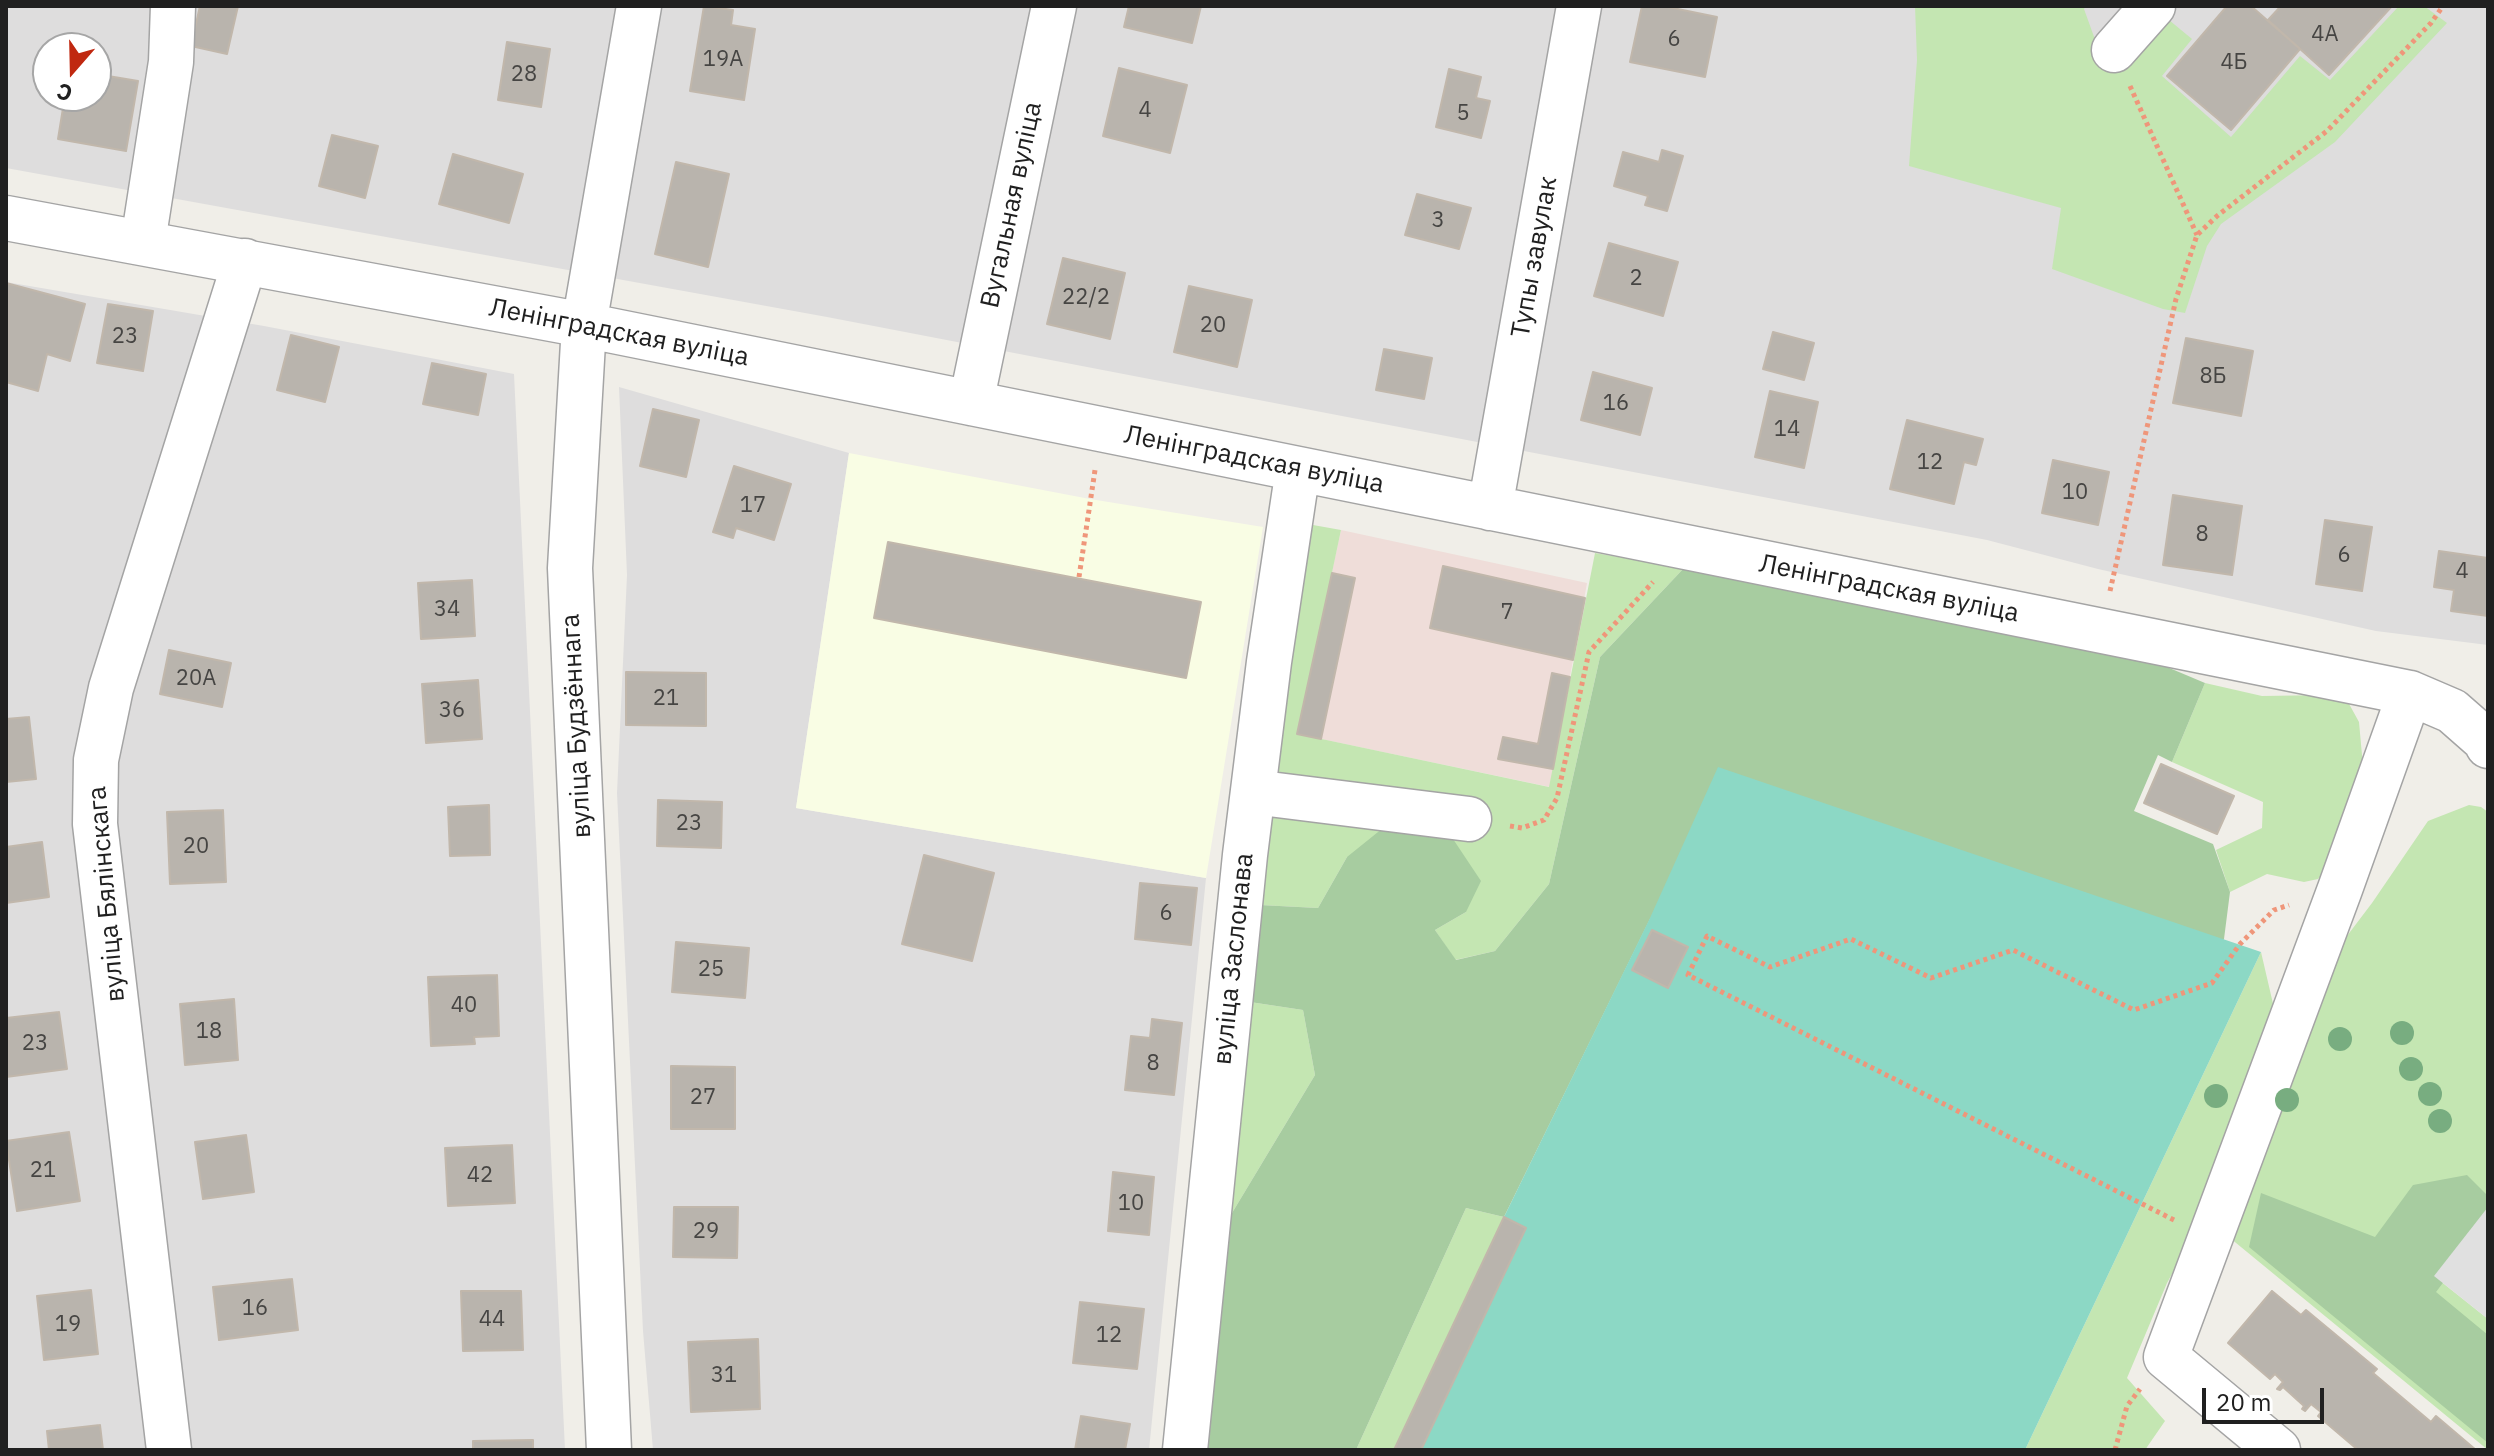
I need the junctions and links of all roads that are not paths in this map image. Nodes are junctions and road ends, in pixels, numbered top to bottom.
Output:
1 (173, 6) edge
2 (639, 6) edge
3 (1054, 6) edge
4 (1579, 6) edge
5 (2153, 6) edge
6 (2114, 50) road end
7 (6, 218) edge
8 (143, 242) junction
9 (245, 261) junction
10 (584, 325) junction
11 (971, 403) junction
12 (1298, 469) junction
13 (1490, 508) junction
14 (2410, 693) junction
15 (2487, 741) edge
16 (1253, 792) junction
17 (1469, 819) road end
18 (169, 1450) edge
19 (609, 1450) edge
20 (1185, 1450) edge
21 (2278, 1450) edge

1 - 8 street
2 - 10 street, вуліца Будзённага
3 - 11 street, Вугальная вуліца
4 - 13 street, Тупы завулак
5 - 6 street
7 - 8 street, Ленінградская вуліца
8 - 9 street, Ленінградская вуліца
9 - 10 street, Ленінградская вуліца
9 - 18 street, вуліца Бялінскага
10 - 11 street, Ленінградская вуліца
10 - 19 street, вуліца Будзённага
11 - 12 street, Ленінградская вуліца
12 - 13 street, Ленінградская вуліца
12 - 16 street, вуліца Заслонава
13 - 14 street, Ленінградская вуліца
14 - 15 street, Ленінградская вуліца
14 - 21 street
16 - 17 street
16 - 20 street, вуліца Заслонава

